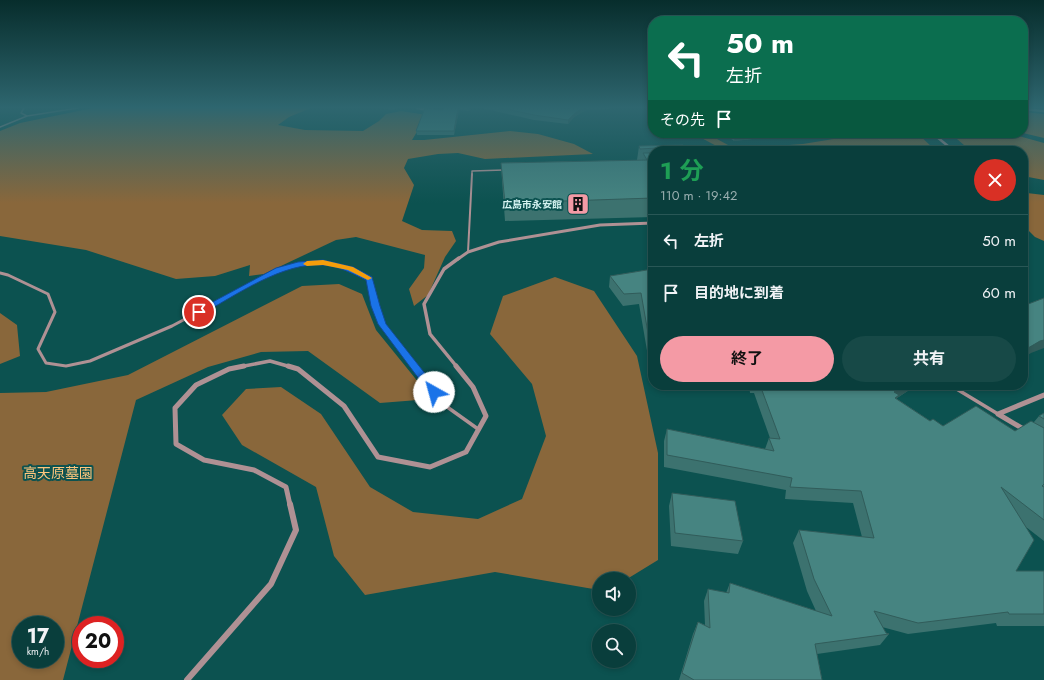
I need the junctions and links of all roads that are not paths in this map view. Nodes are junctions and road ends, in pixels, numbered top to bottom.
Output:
1 (504, 170) edge
2 (648, 223) edge
3 (468, 252) junction
4 (0, 273) edge
5 (958, 390) edge
6 (1044, 395) edge
7 (998, 414) junction
8 (478, 429) junction
9 (1031, 434) edge
10 (187, 680) edge

1 - 3 lane
2 - 3 street
3 - 8 street
4 - 8 lane
5 - 7 lane
6 - 7 street
7 - 9 street
8 - 10 street

